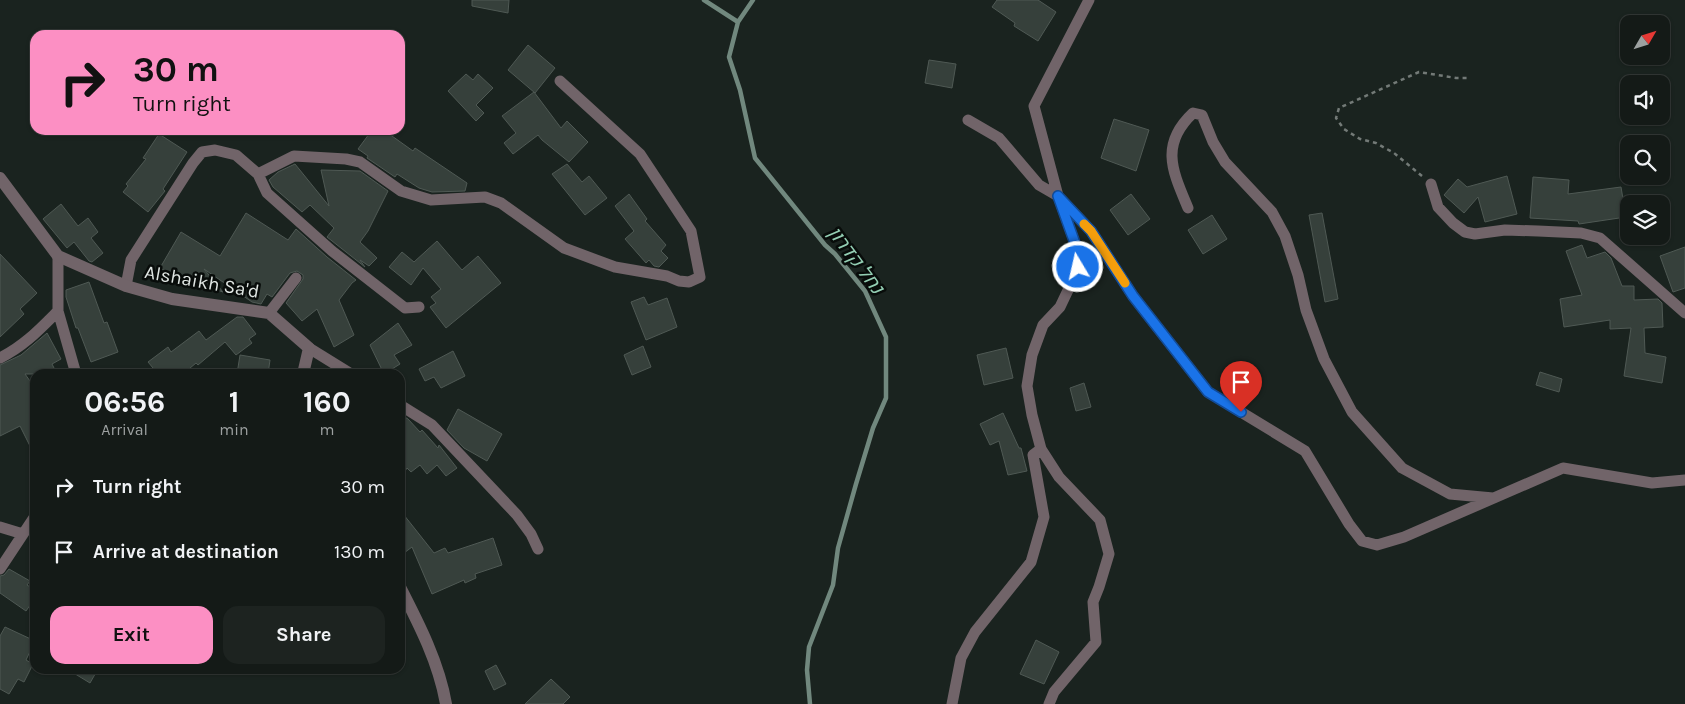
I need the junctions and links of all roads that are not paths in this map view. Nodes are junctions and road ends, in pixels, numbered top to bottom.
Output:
1 (1088, 0) edge
2 (560, 81) dead end
3 (968, 120) dead end
4 (258, 174) junction
5 (0, 178) edge
6 (1431, 184) road end
7 (1058, 196) junction
8 (1188, 208) dead end
9 (58, 256) junction
10 (296, 278) dead end
11 (126, 286) junction
12 (419, 306) dead end
13 (58, 311) junction
14 (269, 313) junction
15 (1685, 313) edge
16 (309, 348) junction
17 (0, 358) edge
18 (75, 369) edge
19 (303, 369) edge
20 (343, 369) edge
21 (405, 408) edge
22 (1041, 449) junction
23 (1685, 480) edge
24 (1495, 499) junction
25 (30, 524) edge
26 (0, 528) edge
27 (23, 534) junction
28 (538, 549) dead end
29 (0, 569) edge
30 (405, 597) edge
31 (446, 704) edge
32 (952, 704) edge
33 (1049, 704) edge

1 - 7 street
2 - 4 street
3 - 7 street
4 - 11 street
4 - 12 street
5 - 9 street, Alshaikh Sa'd
6 - 15 street
7 - 22 street
7 - 24 street
8 - 24 street
9 - 11 street, Alshaikh Sa'd
9 - 13 street
10 - 14 street
11 - 14 street, Alshaikh Sa'd
13 - 17 street
13 - 18 street
14 - 16 street, Alshaikh Sa'd
16 - 19 street
16 - 20 street, Alshaikh Sa'd
21 - 28 street
22 - 32 street
22 - 33 street
23 - 24 street
25 - 27 street
26 - 27 street
27 - 29 street
30 - 31 street

